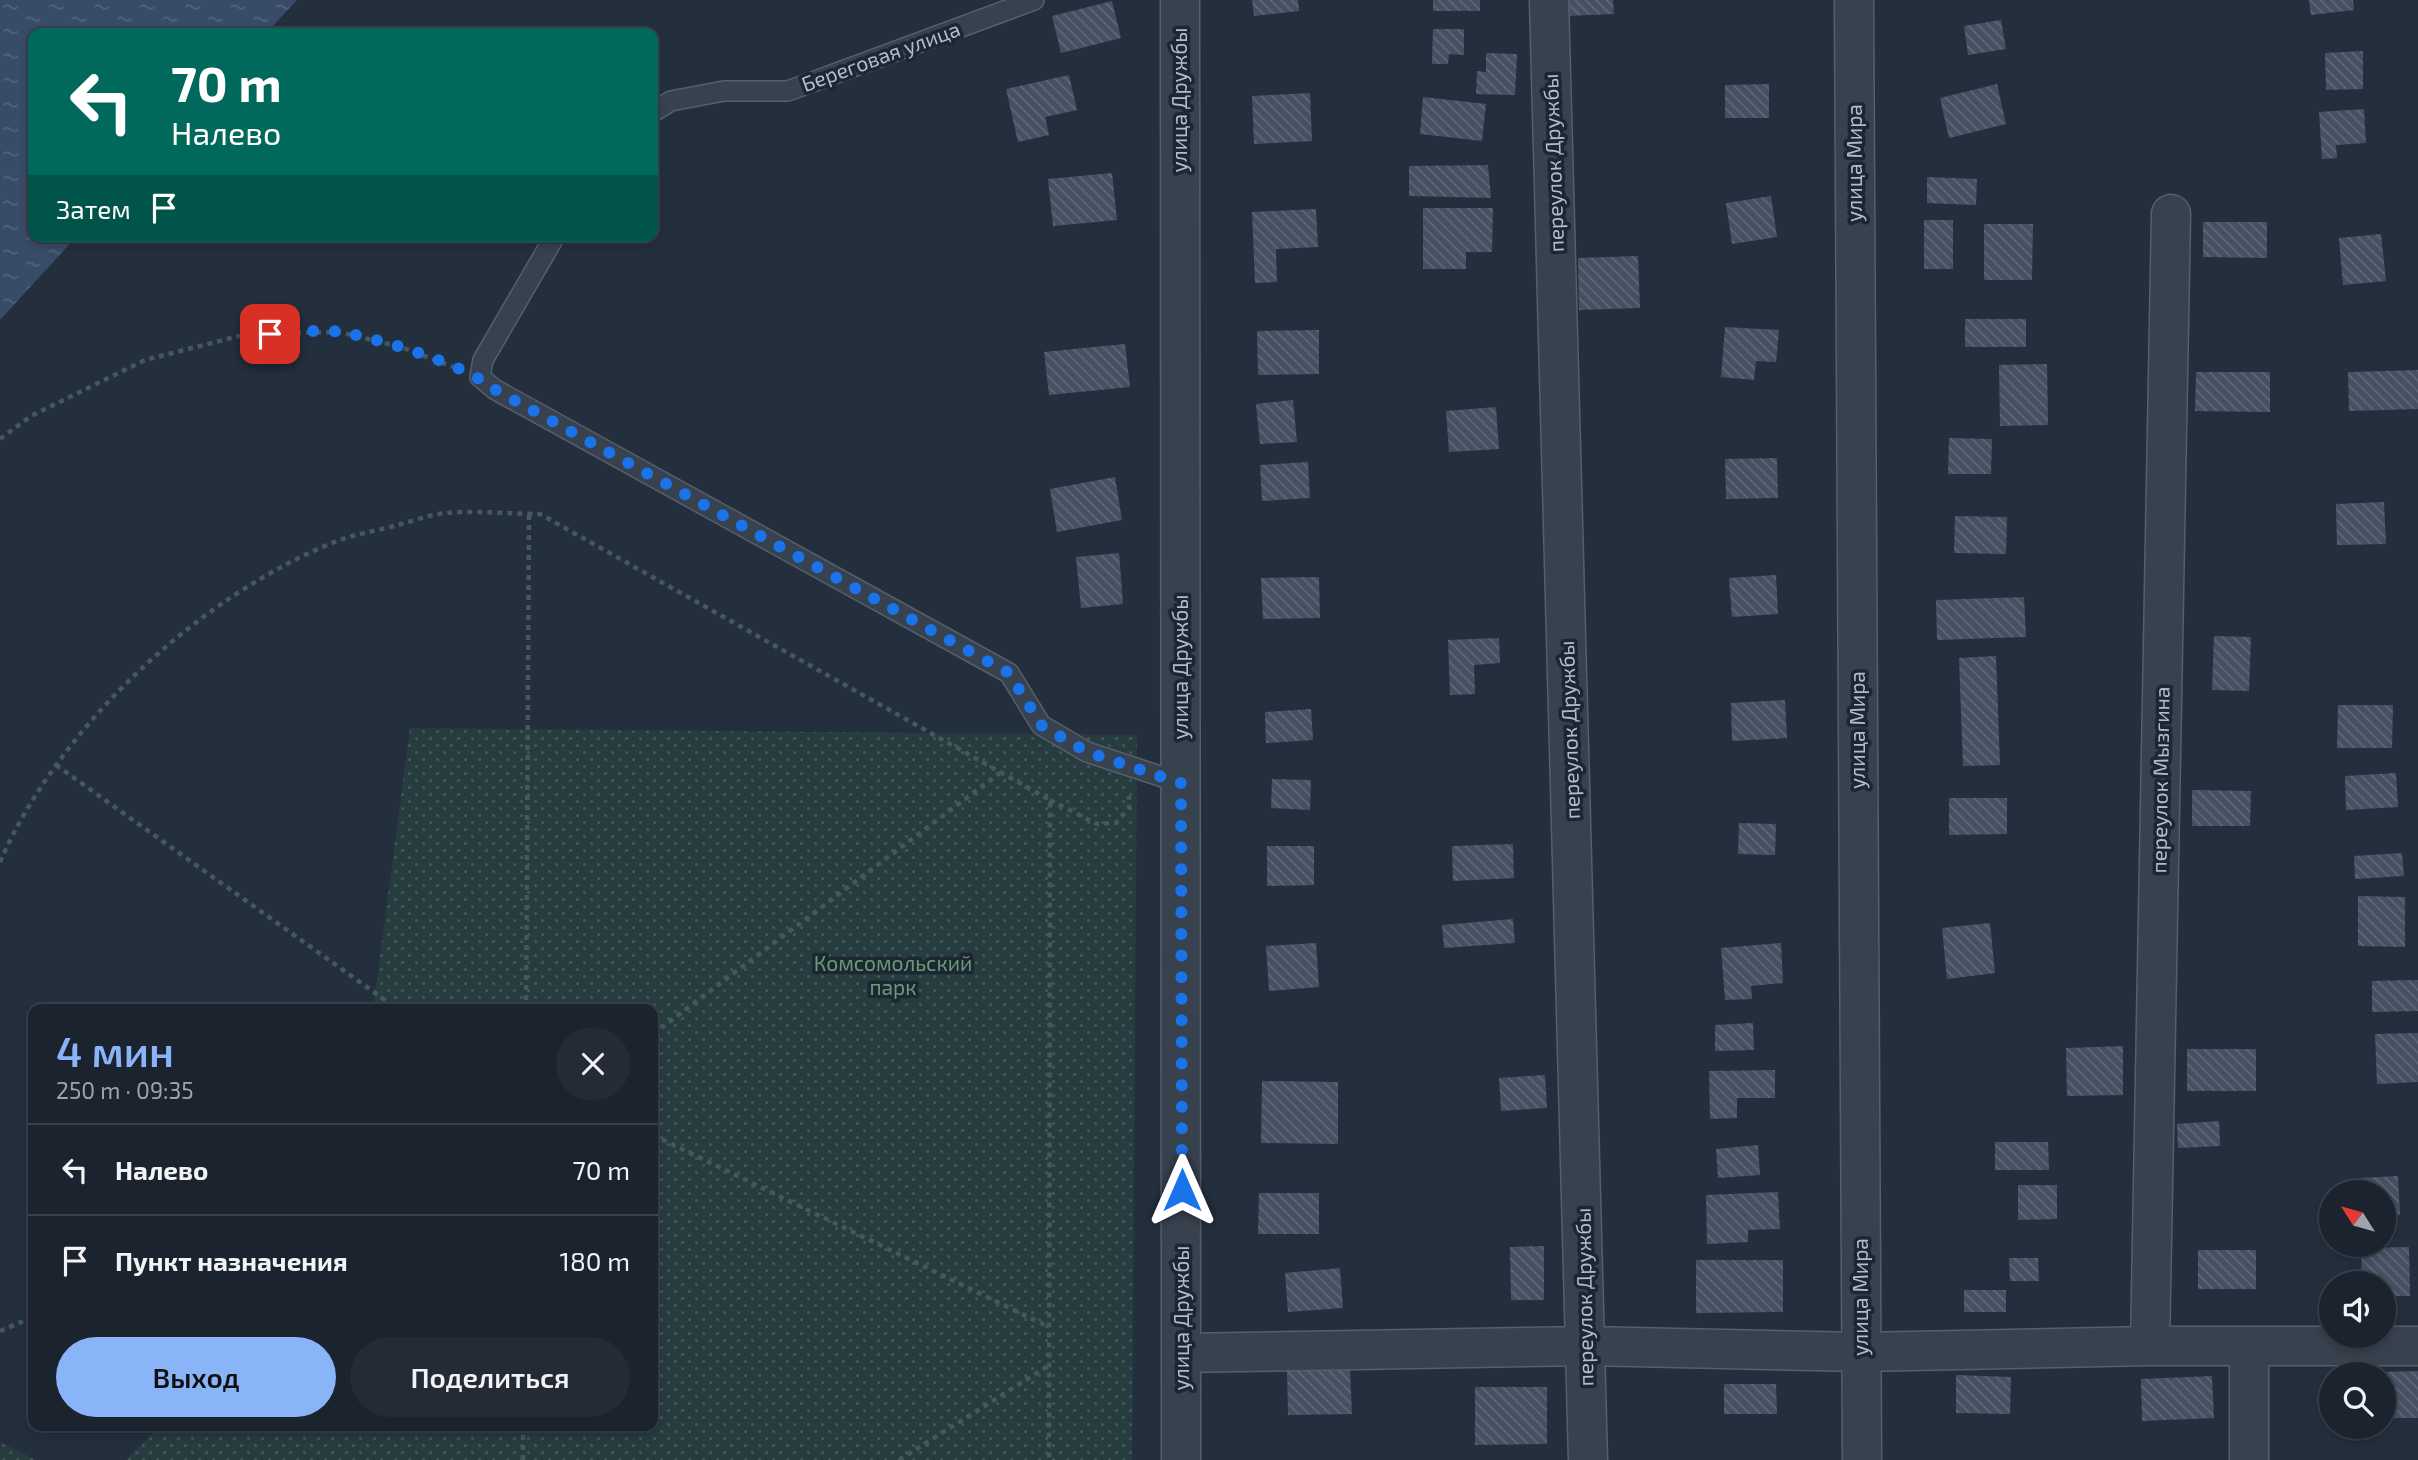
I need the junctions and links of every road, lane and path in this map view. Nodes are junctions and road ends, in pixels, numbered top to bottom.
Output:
1 (1034, 0) edge
2 (1180, 0) edge
3 (1549, 0) edge
4 (1854, 0) edge
5 (658, 109) edge
6 (2171, 214) dead end
7 (552, 242) edge
8 (480, 377) junction
9 (0, 439) edge
10 (529, 514) junction
11 (56, 765) junction
12 (1129, 766) junction
13 (1001, 772) junction
14 (1181, 783) junction
15 (1050, 800) junction
16 (0, 862) edge
17 (391, 1004) edge
18 (526, 1004) edge
19 (658, 1030) edge
20 (658, 1137) edge
21 (28, 1319) edge
22 (1049, 1327) junction
23 (0, 1331) edge
24 (1587, 1346) junction
25 (2150, 1346) junction
26 (2418, 1346) edge
27 (2249, 1347) junction
28 (1861, 1352) junction
29 (1182, 1353) junction
30 (1049, 1366) junction
31 (523, 1431) edge
32 (523, 1460) edge
33 (899, 1460) edge
34 (1049, 1460) edge
35 (1181, 1460) edge
36 (1588, 1460) edge
37 (1862, 1460) edge
38 (2249, 1460) edge

1 - 5 lane, Береговая улица
2 - 14 street, улица Дружбы
3 - 24 street, переулок Дружбы
4 - 28 street, улица Мира
6 - 25 street, переулок Мызгина
7 - 8 lane
8 - 9 path
8 - 12 lane
10 - 11 path
10 - 13 path
10 - 18 path
11 - 16 path
11 - 17 path
12 - 14 lane
12 - 15 path
13 - 15 path
13 - 19 path
14 - 29 street, улица Дружбы
15 - 22 path
20 - 22 path
21 - 23 path
22 - 30 path
24 - 28 street
24 - 29 street
24 - 36 street, переулок Дружбы
25 - 27 street
25 - 28 street
26 - 27 street
27 - 38 street
28 - 37 street, улица Мира
29 - 35 street, улица Дружбы
30 - 33 path
30 - 34 path
31 - 32 path

